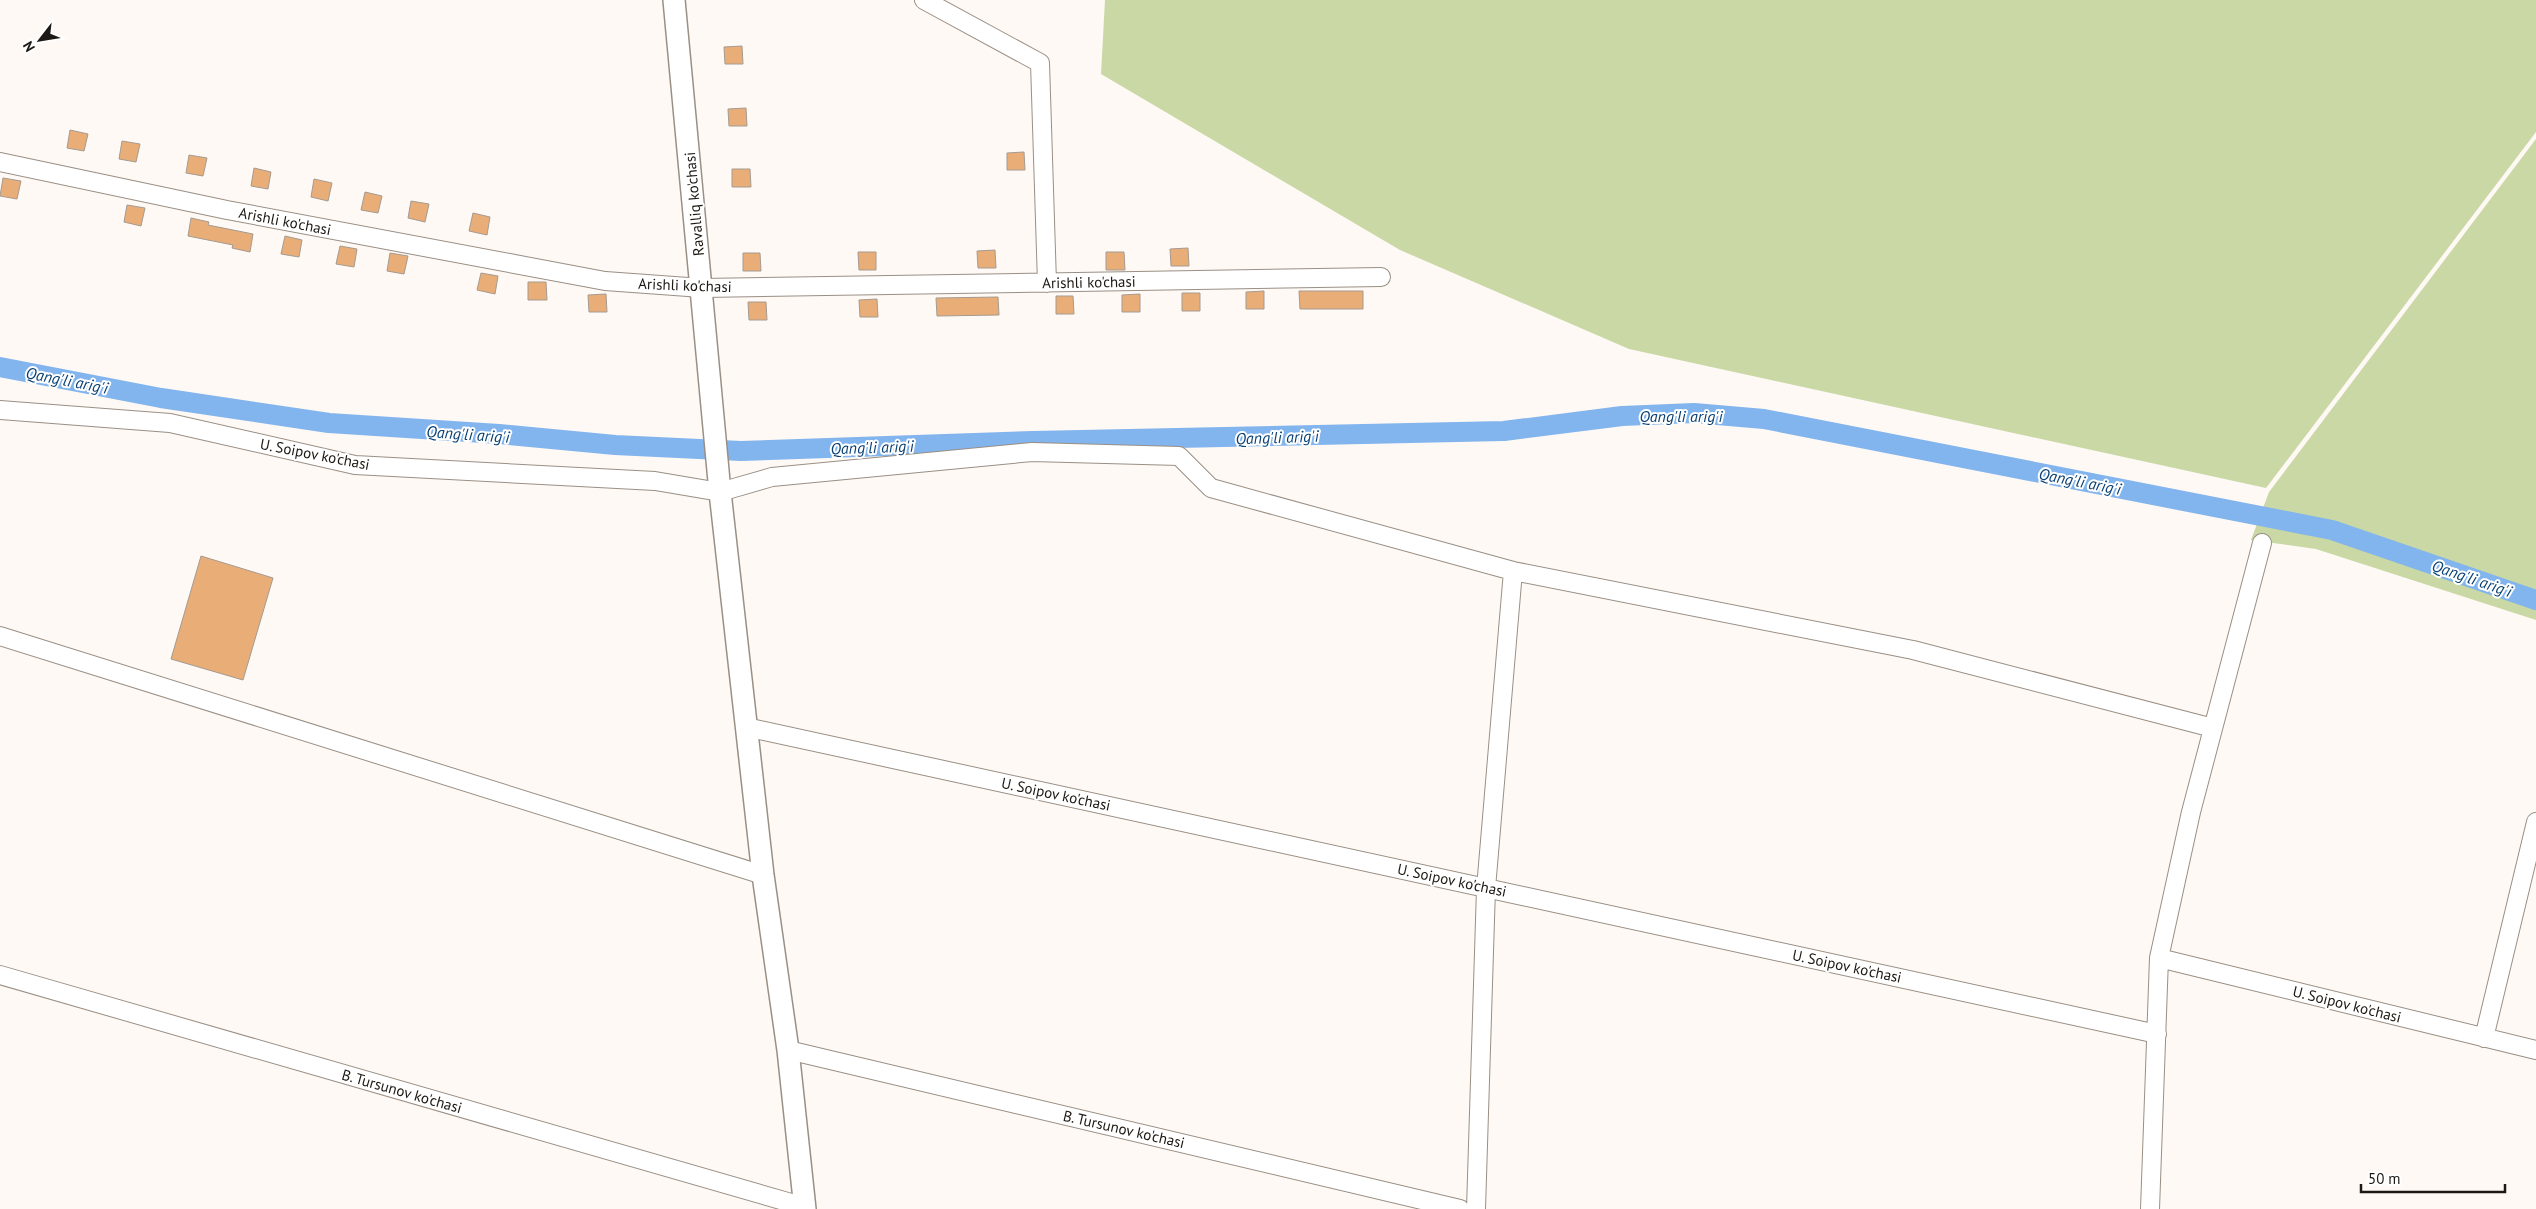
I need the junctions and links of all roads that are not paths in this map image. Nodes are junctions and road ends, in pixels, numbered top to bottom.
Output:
1 (674, 0) edge
2 (924, 0) edge
3 (0, 162) edge
4 (1381, 277) dead end
5 (1047, 282) junction
6 (702, 288) junction
7 (0, 410) edge
8 (720, 487) junction
9 (2262, 543) dead end
10 (1513, 571) junction
11 (0, 636) edge
12 (746, 727) junction
13 (2213, 728) junction
14 (2536, 822) edge
15 (763, 875) junction
16 (1486, 888) junction
17 (2159, 958) junction
18 (0, 976) edge
19 (2157, 1034) junction
20 (2484, 1038) junction
21 (788, 1050) junction
22 (2536, 1050) edge
23 (805, 1208) edge
24 (1460, 1209) edge
25 (1476, 1209) edge
26 (2150, 1209) edge

1 - 6 street, Ravalliq ko'chasi
2 - 5 street
3 - 6 street, Arishli ko'chasi
4 - 5 street, Arishli ko'chasi
5 - 6 street, Arishli ko'chasi
6 - 8 street, Ravalliq ko'chasi
7 - 8 street, U. Soipov ko'chasi
8 - 10 street
8 - 12 street, Ravalliq ko'chasi
9 - 13 street
10 - 13 street
10 - 16 street
11 - 15 street
12 - 15 street, Ravalliq ko'chasi
12 - 16 street, U. Soipov ko'chasi
13 - 17 street
14 - 20 street
15 - 21 street, Ravalliq ko'chasi
16 - 19 street, U. Soipov ko'chasi
16 - 25 street
17 - 19 street
17 - 20 street, U. Soipov ko'chasi
18 - 23 street, B. Tursunov ko'chasi
19 - 26 street
20 - 22 street, U. Soipov ko'chasi
21 - 23 street, Ravalliq ko'chasi
21 - 24 street, B. Tursunov ko'chasi

